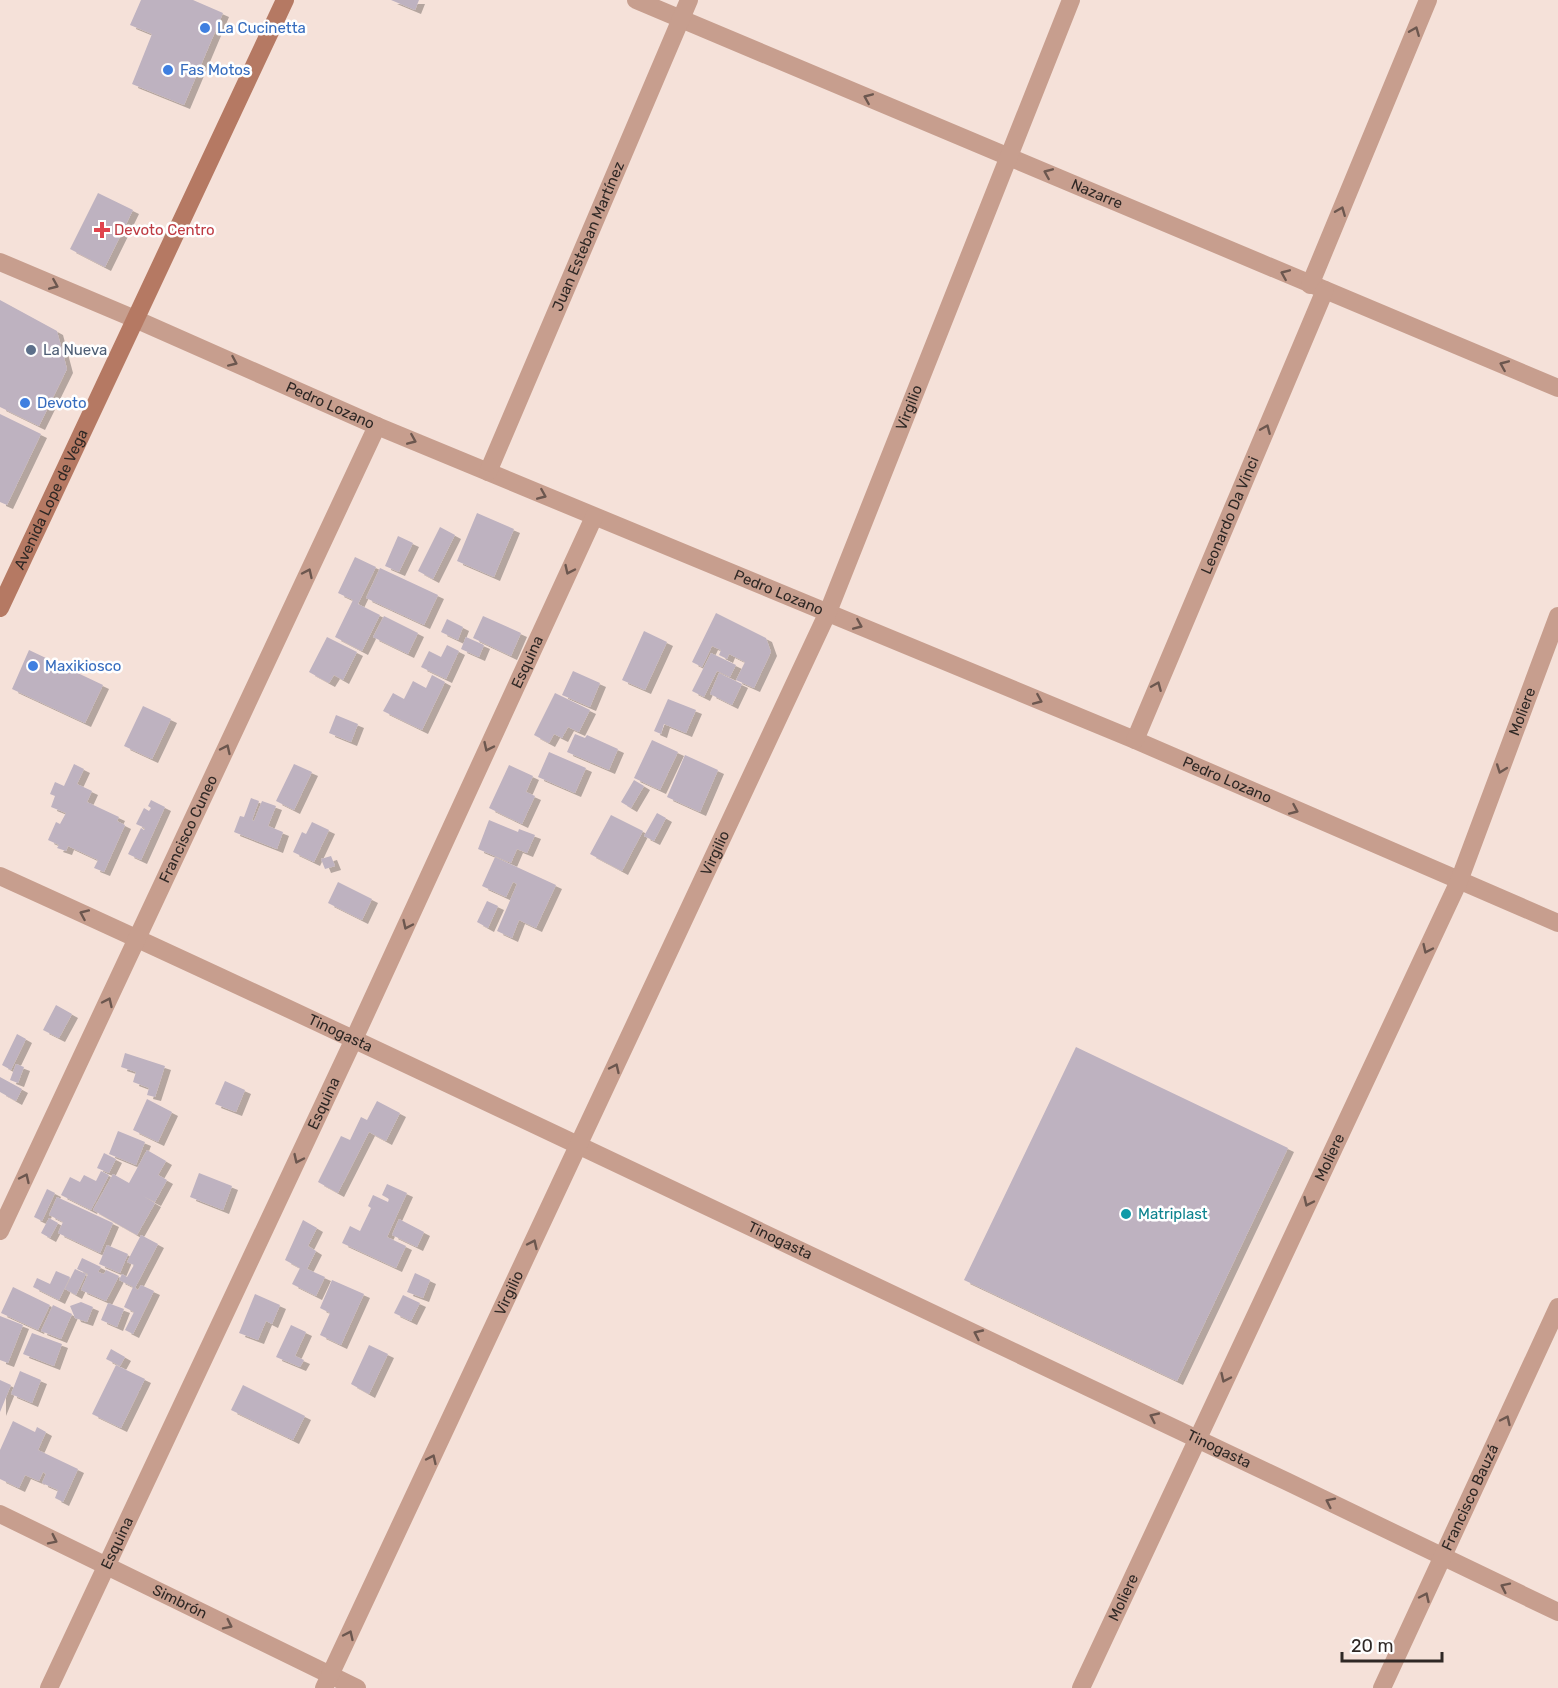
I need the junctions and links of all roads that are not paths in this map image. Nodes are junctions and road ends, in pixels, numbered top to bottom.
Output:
1 (285, 0) edge
2 (636, 0) edge
3 (688, 0) edge
4 (1071, 0) edge
5 (1428, 0) edge
6 (680, 19) junction
7 (1009, 157) junction
8 (0, 262) edge
9 (1318, 287) junction
10 (135, 319) junction
11 (1558, 388) edge
12 (377, 426) junction
13 (488, 472) junction
14 (594, 517) junction
15 (0, 608) edge
16 (828, 612) junction
17 (1558, 616) edge
18 (1135, 740) junction
19 (0, 876) edge
20 (1459, 881) junction
21 (1558, 923) edge
22 (138, 938) junction
23 (354, 1040) junction
24 (579, 1145) junction
25 (0, 1231) edge
26 (1558, 1307) edge
27 (1197, 1438) junction
28 (0, 1514) edge
29 (1444, 1557) junction
30 (107, 1566) junction
31 (1558, 1612) edge
32 (327, 1682) edge
33 (49, 1688) edge
34 (357, 1688) edge
35 (1081, 1688) edge
36 (1382, 1688) edge

1 - 10 main road, Avenida Lope de Vega
2 - 6 street, Nazarre
3 - 6 street, Juan Esteban Martínez
4 - 7 street, Virgilio
9 -> 5 street, Leonardo Da Vinci
7 -> 6 street, Nazarre
6 - 13 street, Juan Esteban Martínez
9 -> 7 street, Nazarre
7 - 16 street, Virgilio
8 -> 10 street, Pedro Lozano
11 -> 9 street, Nazarre
18 -> 9 street, Leonardo Da Vinci
10 -> 12 street, Pedro Lozano
10 - 15 main road, Avenida Lope de Vega
12 -> 13 street, Pedro Lozano
22 -> 12 street, Francisco Cuneo
13 -> 14 street, Pedro Lozano
14 - 16 street, Pedro Lozano
14 -> 23 street, Esquina
16 -> 18 street, Pedro Lozano
24 -> 16 street, Virgilio
17 -> 20 street, Moliere
18 -> 20 street, Pedro Lozano
22 -> 19 street, Tinogasta
20 - 21 street, Pedro Lozano
20 -> 27 street, Moliere
22 - 23 street, Tinogasta
25 -> 22 street, Francisco Cuneo
23 - 24 street, Tinogasta
23 -> 30 street, Esquina
27 -> 24 street, Tinogasta
32 -> 24 street, Virgilio
29 -> 26 street, Francisco Bauzá
29 -> 27 street, Tinogasta
27 - 35 street, Moliere
28 -> 30 street, Simbrón
31 -> 29 street, Tinogasta
36 -> 29 street, Francisco Bauzá
30 -> 32 street, Simbrón
30 - 33 street, Esquina
32 - 34 street, Simbrón

